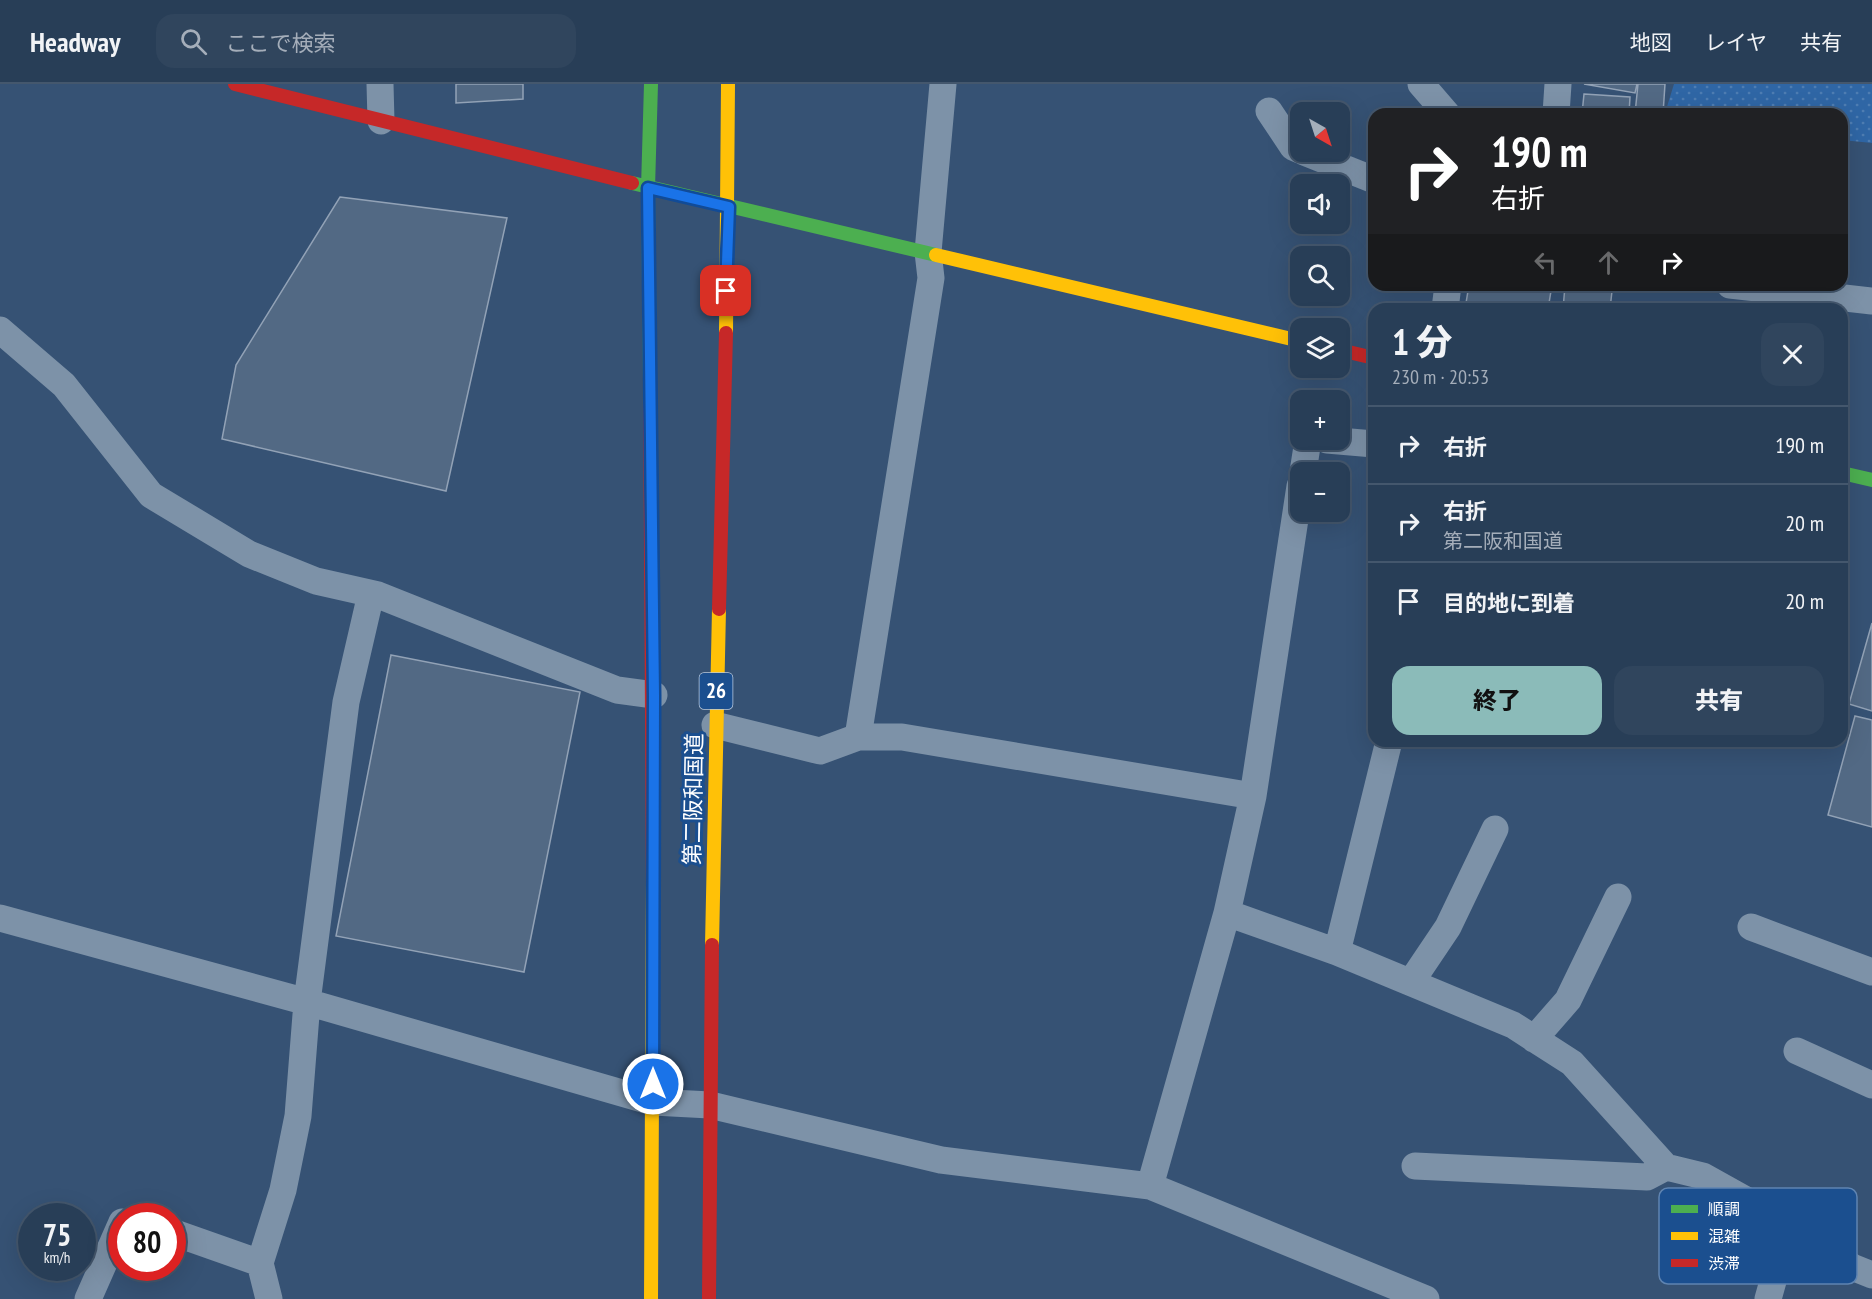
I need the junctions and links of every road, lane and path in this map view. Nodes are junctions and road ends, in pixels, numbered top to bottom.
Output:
1 (235, 84) edge
2 (380, 84) edge
3 (651, 84) edge
4 (728, 84) edge
5 (943, 84) edge
6 (1420, 84) edge
7 (1558, 84) edge
8 (1442, 108) edge
9 (1556, 108) edge
10 (1269, 111) dead end
11 (381, 120) junction
12 (1290, 142) edge
13 (1329, 162) edge
14 (1368, 178) edge
15 (648, 188) junction
16 (729, 207) junction
17 (928, 252) junction
18 (1780, 291) edge
19 (1872, 302) edge
20 (0, 330) edge
21 (1290, 339) edge
22 (1350, 352) edge
23 (1368, 357) edge
24 (1350, 442) edge
25 (1368, 443) edge
26 (1848, 474) edge
27 (1872, 480) edge
28 (1295, 522) edge
29 (371, 594) junction
30 (654, 695) junction
31 (715, 725) junction
32 (858, 737) junction
33 (1388, 747) edge
34 (1253, 796) junction
35 (1495, 829) dead end
36 (1618, 897) dead end
37 (1227, 913) junction
38 (0, 918) edge
39 (1751, 927) dead end
40 (1337, 952) junction
41 (1872, 972) edge
42 (1411, 982) junction
43 (307, 1002) junction
44 (1534, 1039) junction
45 (1797, 1051) dead end
46 (1872, 1085) edge
47 (653, 1102) junction
48 (710, 1106) junction
49 (1415, 1166) dead end
50 (1666, 1167) junction
51 (1150, 1186) junction
52 (1724, 1188) edge
53 (186, 1237) edge
54 (108, 1254) edge
55 (260, 1263) junction
56 (1857, 1269) edge
57 (1872, 1275) edge
58 (1772, 1284) edge
59 (88, 1299) edge
60 (269, 1299) edge
61 (651, 1299) edge
62 (709, 1299) edge
63 (1426, 1299) edge
64 (1768, 1299) edge

1 - 11 main road
2 - 11 street
3 - 15 main road, 第二阪和国道
4 - 16 main road, 第二阪和国道 / 26
5 - 17 street
6 - 8 street
7 - 9 street
10 - 12 street
11 - 15 main road
13 - 14 street
15 - 16 main road
15 - 30 main road, 第二阪和国道
16 - 17 main road
16 - 31 main road, 第二阪和国道 / 26
17 - 21 main road
17 - 32 street
18 - 19 street
20 - 29 street
22 - 23 main road
24 - 25 street
26 - 27 main road
28 - 34 street
29 - 30 street
29 - 43 street
30 - 47 main road, 第二阪和国道
31 - 32 street
31 - 48 main road, 第二阪和国道 / 26
32 - 34 street
33 - 40 street
34 - 37 street
35 - 42 street
36 - 44 street
37 - 40 street
37 - 51 street
38 - 43 street
39 - 41 street
40 - 42 street
42 - 44 street
43 - 47 street
43 - 55 street
44 - 50 street
45 - 46 street
47 - 48 street
47 - 61 main road, 第二阪和国道
48 - 51 street
48 - 62 main road, 第二阪和国道 / 26
49 - 50 street
50 - 52 street
51 - 63 street
53 - 55 street
54 - 59 street
55 - 60 street
56 - 57 street
58 - 64 street

